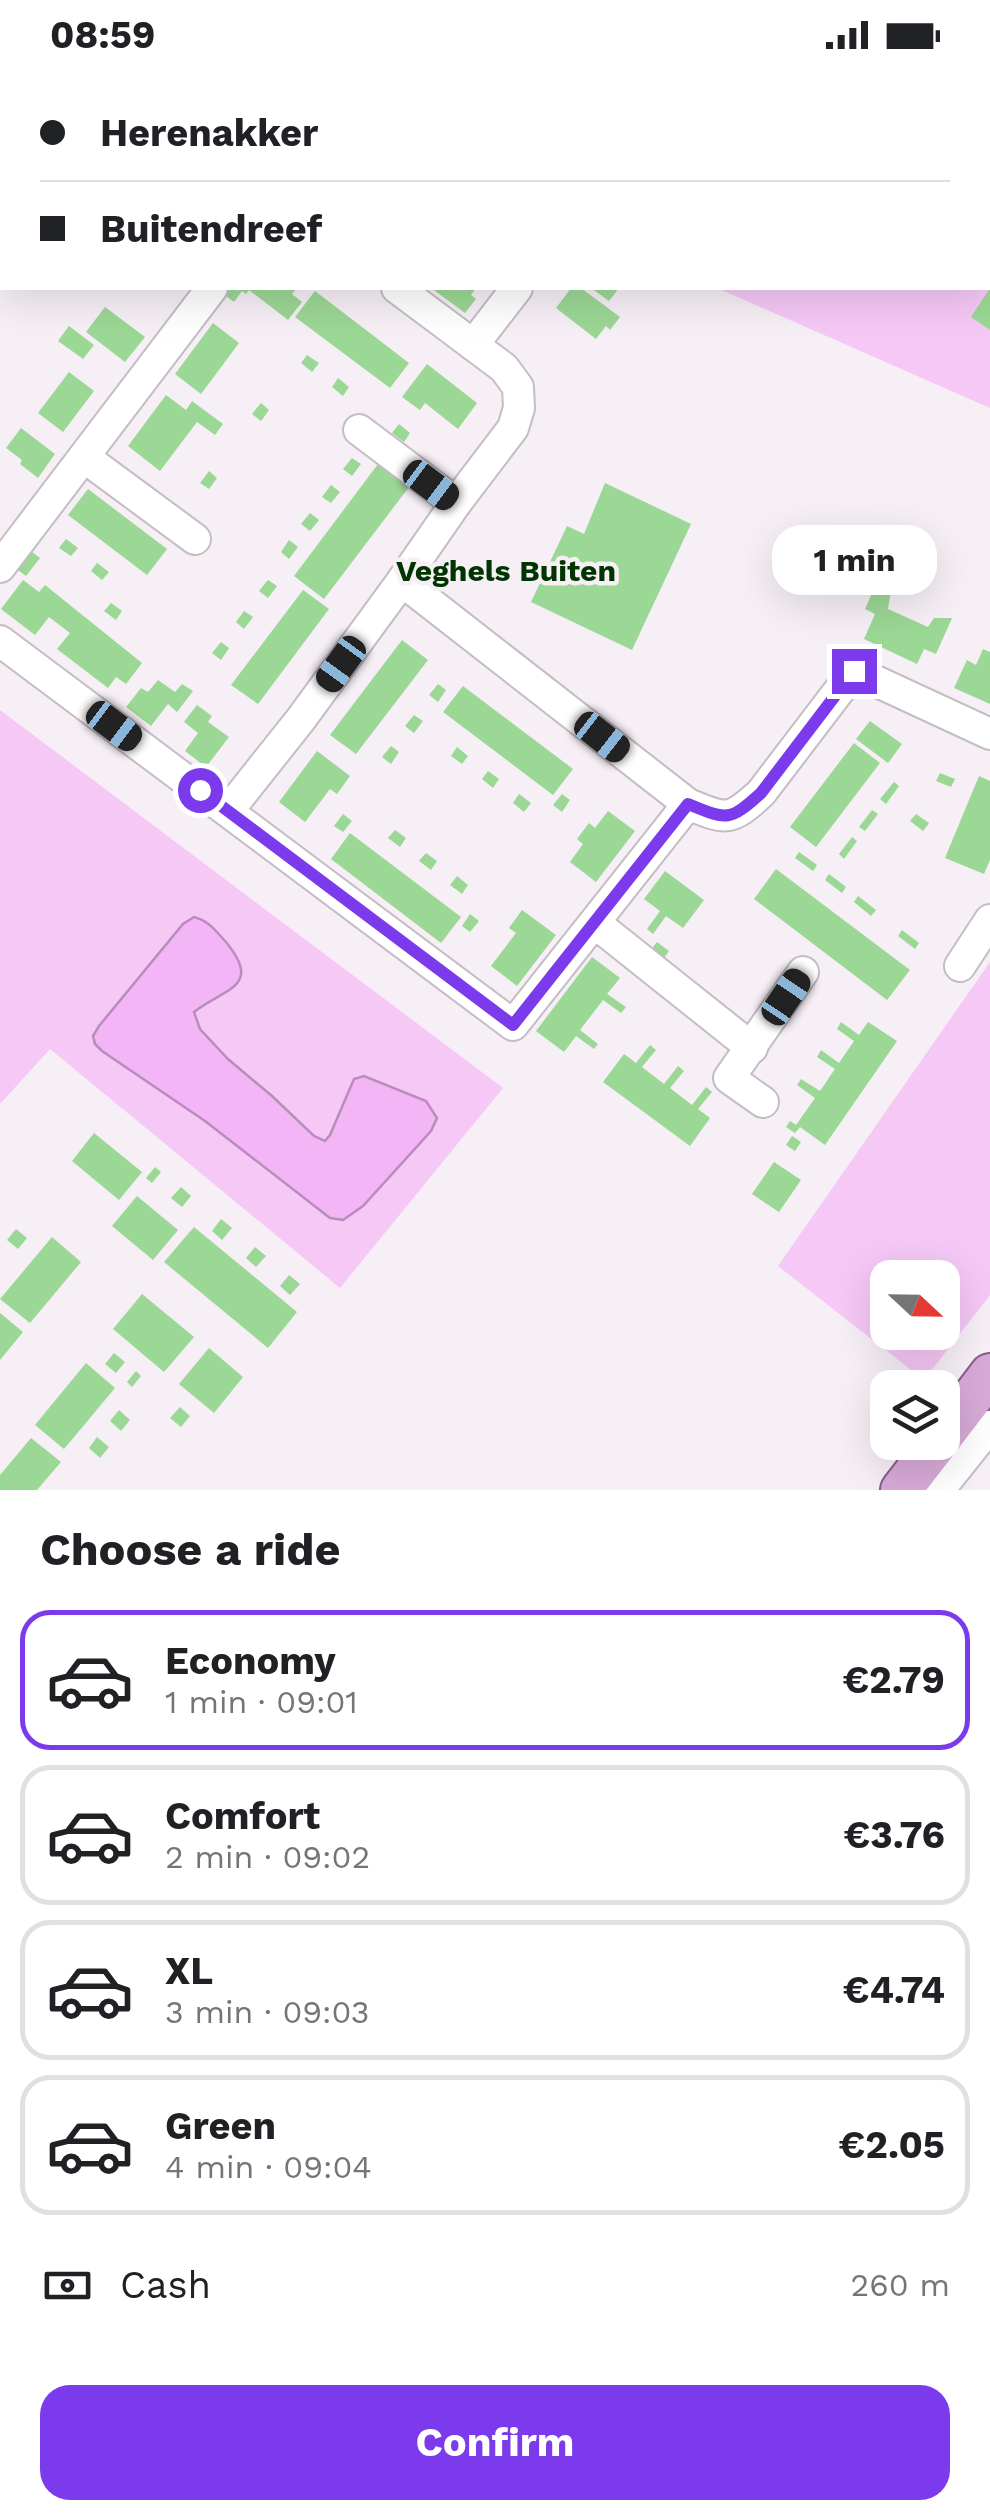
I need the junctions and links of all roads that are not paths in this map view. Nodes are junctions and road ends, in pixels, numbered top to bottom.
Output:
1 (210, 290) edge
2 (400, 290) edge
3 (515, 290) edge
4 (473, 345) junction
5 (358, 430) dead end
6 (84, 457) junction
7 (456, 504) junction
8 (195, 539) dead end
9 (0, 567) edge
10 (402, 581) junction
11 (0, 642) edge
12 (990, 734) edge
13 (688, 804) junction
14 (228, 810) junction
15 (990, 920) edge
16 (595, 923) junction
17 (960, 966) dead end
18 (804, 972) dead end
19 (752, 1048) junction
20 (762, 1102) dead end
21 (990, 1374) edge
22 (960, 1414) edge
23 (990, 1426) edge
24 (924, 1460) edge
25 (901, 1490) edge
26 (939, 1490) edge

1 - 6 street
2 - 4 street
3 - 4 street
4 - 7 street
5 - 7 street
6 - 8 street
6 - 9 street
7 - 10 street
10 - 13 street
10 - 14 street
11 - 14 street
12 - 13 street
13 - 16 street
14 - 16 street
15 - 17 street
16 - 19 street
18 - 19 street
19 - 20 street
21 - 22 main road
23 - 26 street
24 - 25 main road

